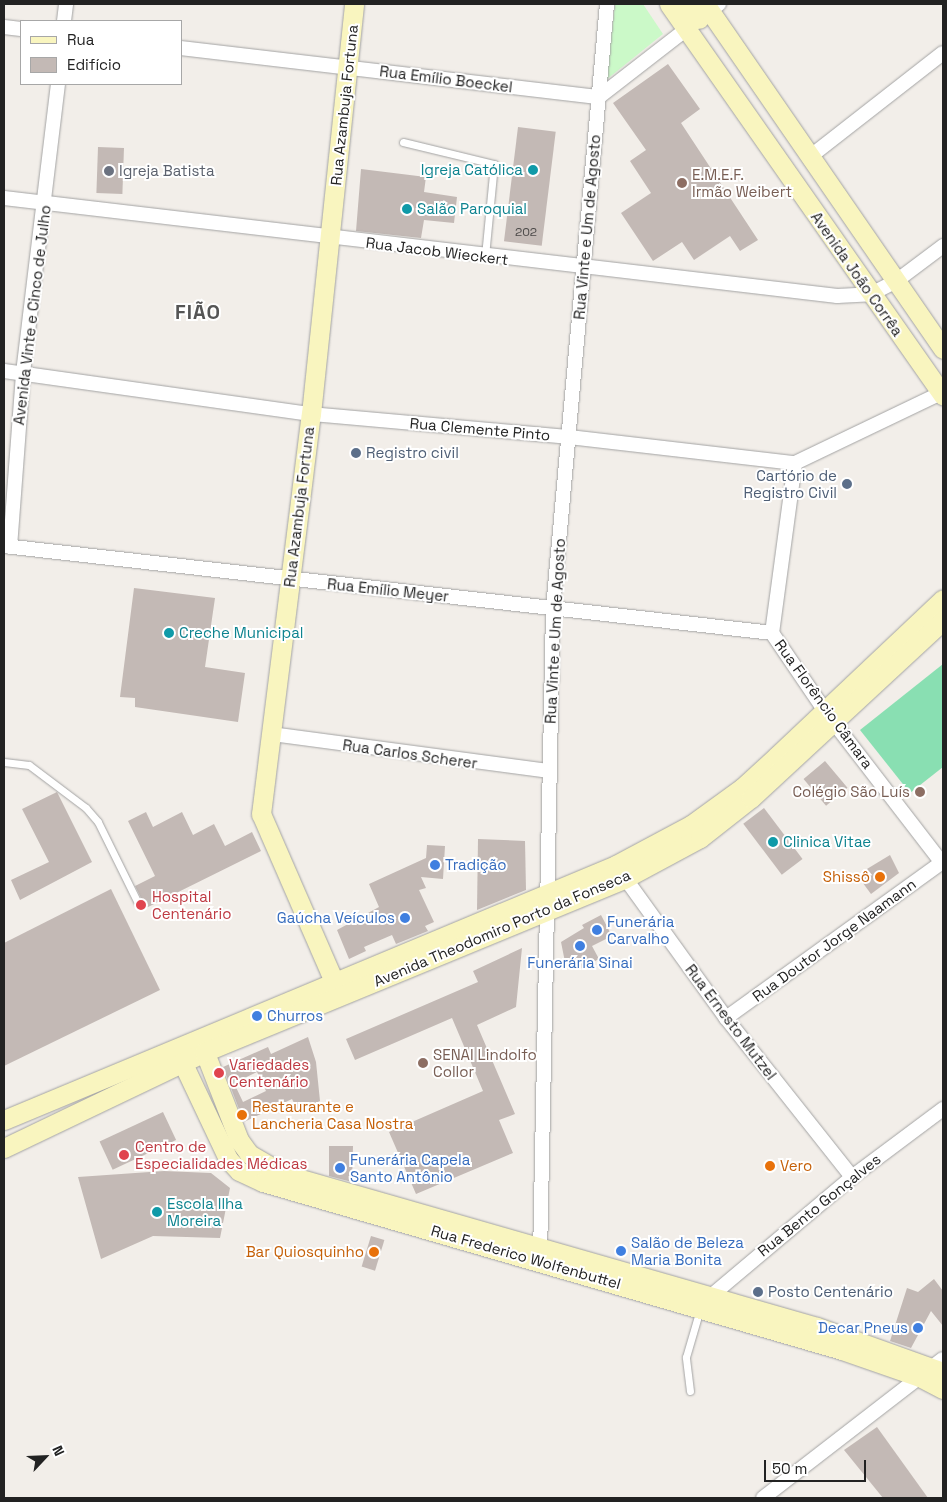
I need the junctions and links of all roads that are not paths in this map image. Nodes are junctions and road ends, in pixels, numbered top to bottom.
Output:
1 (66, 4) edge
2 (354, 4) edge
3 (607, 4) edge
4 (669, 4) edge
5 (687, 4) edge
6 (704, 13) edge
7 (64, 20) edge
8 (4, 27) edge
9 (20, 29) edge
10 (182, 48) edge
11 (943, 52) edge
12 (348, 67) junction
13 (58, 85) edge
14 (598, 97) junction
15 (403, 142) dead end
16 (811, 156) junction
17 (4, 198) edge
18 (46, 203) junction
19 (331, 237) junction
20 (943, 246) edge
21 (485, 256) junction
22 (583, 269) junction
23 (884, 288) junction
24 (943, 349) edge
25 (943, 362) edge
26 (4, 371) edge
27 (23, 373) junction
28 (942, 395) edge
29 (311, 414) junction
30 (569, 437) junction
31 (795, 463) junction
32 (7, 547) edge
33 (290, 579) junction
34 (943, 599) edge
35 (553, 608) junction
36 (943, 620) edge
37 (772, 633) junction
38 (829, 716) junction
39 (272, 734) junction
40 (4, 762) edge
41 (549, 770) junction
42 (942, 863) edge
43 (620, 872) junction
44 (138, 903) dead end
45 (545, 903) junction
46 (337, 989) junction
47 (726, 1018) junction
48 (202, 1046) junction
49 (179, 1056) junction
50 (80, 1089) junction
51 (88, 1108) junction
52 (943, 1109) edge
53 (4, 1120) edge
54 (4, 1148) edge
55 (852, 1177) junction
56 (384, 1209) junction
57 (540, 1253) junction
58 (704, 1301) junction
59 (935, 1369) edge
60 (943, 1389) edge
61 (690, 1391) dead end
62 (764, 1498) edge

1 - 7 street
2 - 12 main road, Rua Azambuja Fortuna
3 - 14 street, Rua Vinte e Um de Agosto
4 - 6 main road, Avenida João Corrêa
5 - 6 main road
6 - 14 street
6 - 16 main road, Avenida João Corrêa
6 - 23 main road, Avenida João Corrêa
8 - 9 street
10 - 12 street, Rua Emílio Boeckel
11 - 16 street
12 - 14 street, Rua Emílio Boeckel
12 - 19 main road, Rua Azambuja Fortuna
13 - 18 street, Avenida Vinte e Cinco de Julho
14 - 22 street, Rua Vinte e Um de Agosto
15 - 21 lane
16 - 23 main road, Avenida João Corrêa
17 - 18 street, Rua Jacob Wieckert
18 - 19 street, Rua Jacob Wieckert
18 - 27 street, Avenida Vinte e Cinco de Julho
19 - 21 street, Rua Jacob Wieckert
19 - 29 main road, Rua Azambuja Fortuna
20 - 23 street
21 - 22 street, Rua Jacob Wieckert
22 - 23 street, Rua Jacob Wieckert
22 - 30 street, Rua Vinte e Um de Agosto
23 - 24 main road, Avenida João Corrêa
23 - 25 main road
23 - 28 main road, Avenida João Corrêa
26 - 27 street, Rua Clemente Pinto
27 - 29 street, Rua Clemente Pinto
27 - 32 street, Avenida Vinte e Cinco de Julho
28 - 31 street
29 - 30 street, Rua Clemente Pinto
29 - 33 main road, Rua Azambuja Fortuna
30 - 31 street, Rua Clemente Pinto
30 - 35 street, Rua Vinte e Um de Agosto
31 - 37 street, Rua Florêncio Câmara
32 - 33 street, Rua Emílio Meyer
33 - 35 street, Rua Emílio Meyer
33 - 39 main road, Rua Azambuja Fortuna
34 - 38 main road, Avenida Theodomiro Porto da Fonseca
35 - 37 street, Rua Emílio Meyer
35 - 41 street, Rua Vinte e Um de Agosto
36 - 38 main road, Avenida Theodomiro Porto da Fonseca
37 - 38 street, Rua Florêncio Câmara
38 - 42 street, Rua Florêncio Câmara
38 - 43 main road, Avenida Theodomiro Porto da Fonseca
39 - 41 street, Rua Carlos Scherer
39 - 46 main road, Rua Azambuja Fortuna
40 - 44 lane
41 - 45 street, Rua Vinte e Um de Agosto
42 - 47 street, Rua Doutor Jorge Naamann
43 - 45 main road, Avenida Theodomiro Porto da Fonseca
43 - 47 street, Rua Ernesto Mutzel
45 - 46 main road, Avenida Theodomiro Porto da Fonseca
45 - 57 street, Rua Vinte e Um de Agosto
46 - 48 main road, Avenida Theodomiro Porto da Fonseca
47 - 55 street, Rua Ernesto Mutzel
48 - 49 main road, Avenida Theodomiro Porto da Fonseca
48 - 56 main road, Rua Frederico Wolfenbuttel
49 - 50 main road, Avenida Theodomiro Porto da Fonseca
49 - 51 main road, Avenida Theodomiro Porto da Fonseca
49 - 56 main road, Rua Frederico Wolfenbuttel
50 - 51 main road
50 - 53 main road, Avenida Theodomiro Porto da Fonseca
51 - 54 main road, Avenida Theodomiro Porto da Fonseca
52 - 55 street, Rua Bento Gonçalves
55 - 58 street, Rua Bento Gonçalves
56 - 57 main road, Rua Frederico Wolfenbuttel
57 - 58 main road, Rua Frederico Wolfenbuttel
58 - 59 main road, Rua Frederico Wolfenbuttel
58 - 61 lane
59 - 60 main road, Rua Frederico Wolfenbuttel
59 - 62 street

